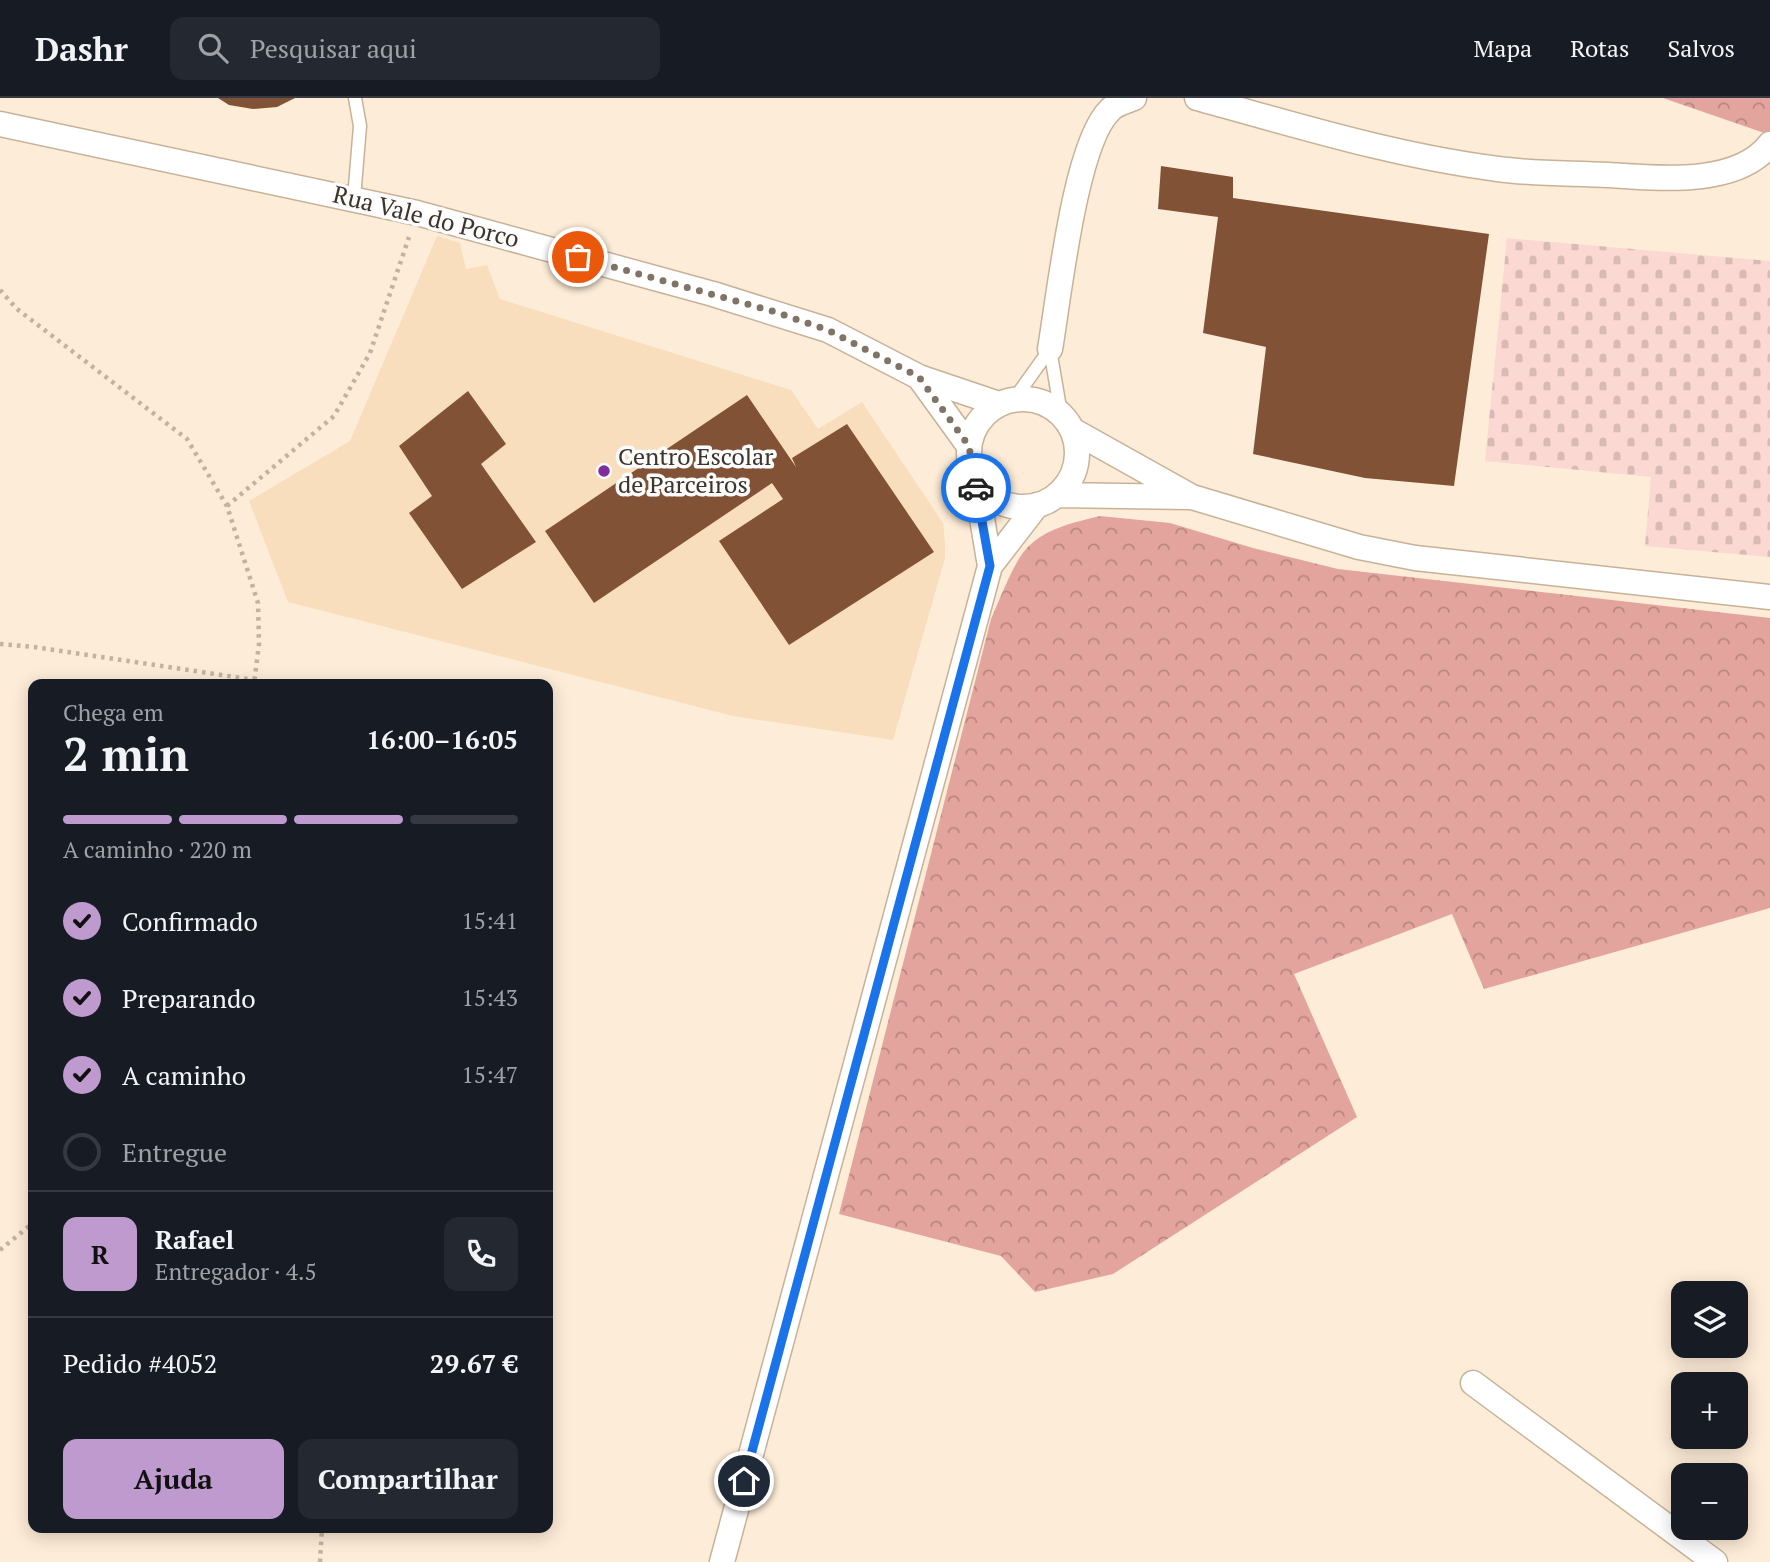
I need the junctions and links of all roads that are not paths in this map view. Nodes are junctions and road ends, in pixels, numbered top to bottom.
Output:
1 (355, 98) edge
2 (1134, 98) edge
3 (1197, 98) edge
4 (0, 124) edge
5 (1770, 144) edge
6 (354, 198) junction
7 (1050, 349) junction
8 (919, 377) junction
9 (1007, 401) junction
10 (1068, 423) junction
11 (969, 446) junction
12 (974, 477) junction
13 (1192, 496) junction
14 (1048, 500) junction
15 (990, 566) junction
16 (1770, 597) edge
17 (1473, 1382) dead end
18 (722, 1562) edge
19 (1715, 1562) edge

1 - 6 lane
2 - 7 street
3 - 5 street
4 - 6 street, Rua Vale do Porco
6 - 8 street, Rua Vale do Porco
7 - 9 lane
7 - 10 lane
8 - 9 street, Rua Vale do Porco
8 - 11 street, Rua Vale do Porco
9 - 10 street
9 - 11 street
10 - 13 street
10 - 14 street
11 - 12 street
12 - 14 street
12 - 15 street
13 - 14 street
13 - 16 street
14 - 15 street
15 - 18 street
17 - 19 street

